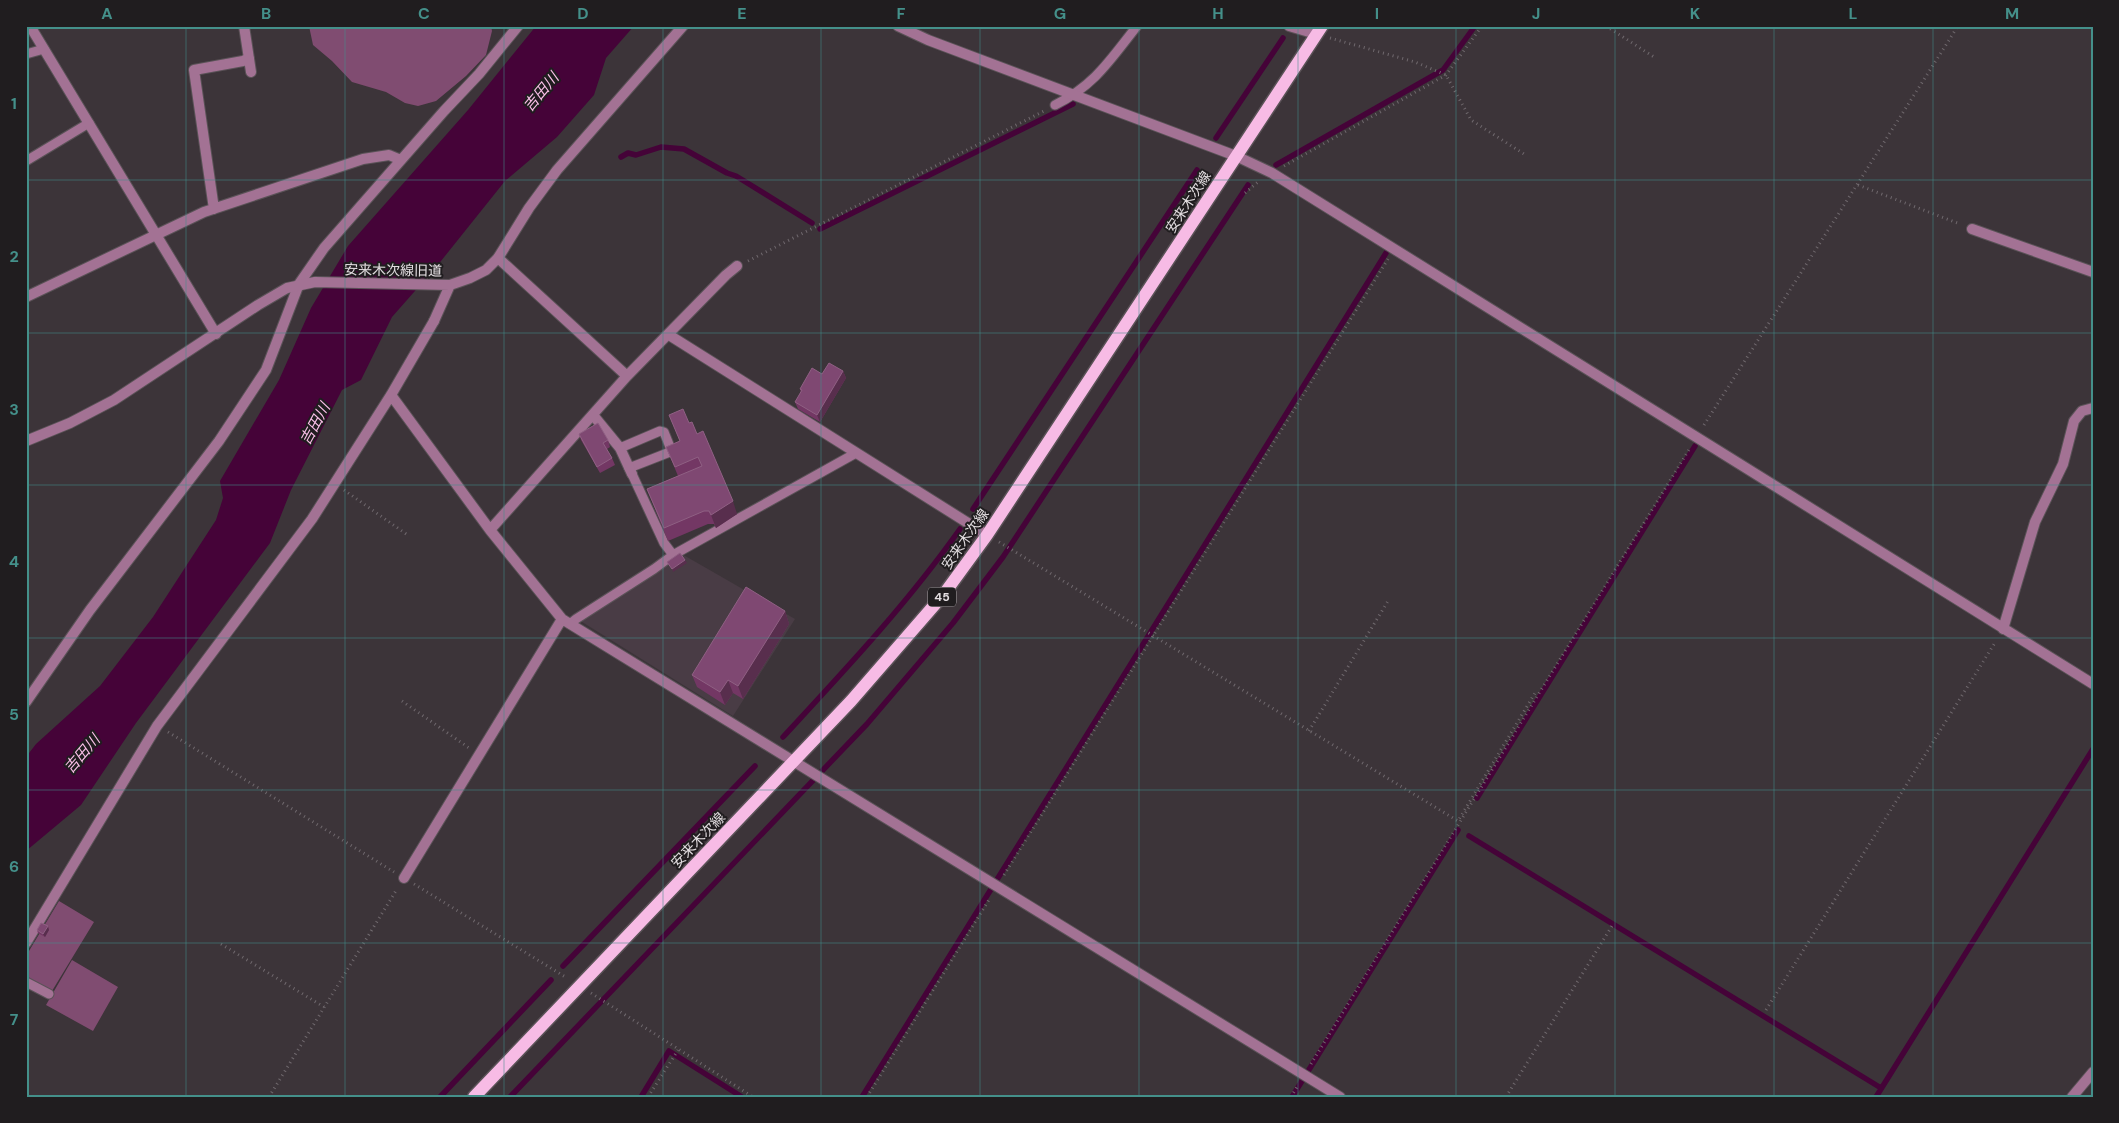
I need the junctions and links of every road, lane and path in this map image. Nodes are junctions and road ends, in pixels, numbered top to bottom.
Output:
1 (30, 26) edge
2 (244, 26) edge
3 (518, 26) edge
4 (683, 26) edge
5 (898, 26) edge
6 (1137, 26) edge
7 (1288, 26) edge
8 (1482, 26) edge
9 (1606, 26) edge
10 (1958, 26) edge
11 (1319, 30) edge
12 (44, 49) junction
13 (26, 54) edge
14 (1654, 57) dead end
15 (249, 58) junction
16 (251, 72) dead end
17 (1443, 73) junction
18 (1076, 95) junction
19 (1055, 106) joint
20 (89, 123) junction
21 (1524, 154) dead end
22 (1236, 156) junction
23 (401, 160) junction
24 (26, 161) edge
25 (1286, 165) dead end
26 (1858, 185) junction
27 (214, 209) junction
28 (1972, 229) joint
29 (157, 234) junction
30 (1394, 249) junction
31 (498, 258) junction
32 (737, 266) joint
33 (2093, 272) edge
34 (299, 284) junction
35 (446, 286) junction
36 (26, 297) edge
37 (216, 334) junction
38 (669, 335) junction
39 (628, 376) junction
40 (391, 395) junction
41 (2093, 408) edge
42 (593, 415) junction
43 (1696, 437) junction
44 (26, 441) edge
45 (620, 448) junction
46 (856, 453) junction
47 (630, 471) junction
48 (336, 484) junction
49 (490, 530) junction
50 (987, 535) junction
51 (409, 536) dead end
52 (672, 555) junction
53 (1388, 601) dead end
54 (566, 622) junction
55 (2003, 629) junction
56 (1152, 636) junction
57 (2093, 684) edge
58 (1535, 693) dead end
59 (402, 701) dead end
60 (26, 702) edge
61 (157, 726) junction
62 (1309, 731) junction
63 (479, 755) junction
64 (793, 762) junction
65 (404, 878) junction
66 (1002, 879) dead end
67 (991, 896) dead end
68 (1612, 926) dead end
69 (26, 943) edge
70 (222, 944) dead end
71 (26, 982) edge
72 (579, 986) junction
73 (49, 994) dead end
74 (324, 1008) junction
75 (1766, 1010) dead end
76 (676, 1052) junction
77 (2093, 1072) edge
78 (1305, 1074) junction
79 (269, 1097) edge
80 (474, 1097) edge
81 (648, 1097) edge
82 (753, 1097) edge
83 (866, 1097) edge
84 (1340, 1097) edge
85 (1506, 1097) edge
86 (2072, 1097) edge

1 - 12 street
2 - 15 street
3 - 23 street
4 - 31 street, 安来木次線旧道
5 - 18 street
6 - 18 lane
7 - 11 street
8 - 17 path
9 - 14 path
10 - 26 path
11 - 17 path
11 - 22 main road, 安来木次線 / 45
12 - 13 lane
12 - 20 street
15 - 16 street
15 - 27 street
17 - 21 path
17 - 25 path
18 - 19 lane
18 - 22 street
19 - 32 path
20 - 24 lane
20 - 29 street
22 - 30 street
22 - 50 main road, 安来木次線 / 45
23 - 27 street
23 - 34 street
26 - 28 path
26 - 43 path
27 - 29 street
28 - 33 street
29 - 36 street
29 - 37 street
30 - 43 street
30 - 56 path
31 - 35 street, 安来木次線旧道
31 - 39 street
32 - 38 street
34 - 35 street, 安来木次線旧道
34 - 37 street, 安来木次線旧道
34 - 60 street
35 - 40 street
37 - 44 street, 安来木次線旧道
38 - 39 street
38 - 46 street
39 - 42 street
40 - 48 street
40 - 49 street
41 - 55 street
42 - 45 street
42 - 49 street
43 - 55 street
43 - 78 path
45 - 47 street
45 - 47 lane
46 - 50 street
46 - 52 lane
47 - 52 lane
48 - 51 path
48 - 61 street
49 - 54 street
50 - 56 path
50 - 64 main road, 安来木次線 / 45
52 - 54 lane
53 - 62 path
54 - 63 street
54 - 64 street
55 - 57 street
55 - 75 path
56 - 62 path
56 - 66 path
58 - 62 path
59 - 63 path
61 - 65 path
61 - 69 street
63 - 65 street
64 - 72 main road, 安来木次線 / 45
64 - 78 street
65 - 72 path
65 - 74 path
67 - 83 path
68 - 85 path
70 - 74 path
71 - 73 lane
72 - 76 path
72 - 80 main road, 安来木次線 / 45
74 - 79 path
76 - 81 path
76 - 82 path
77 - 86 street
78 - 84 street

